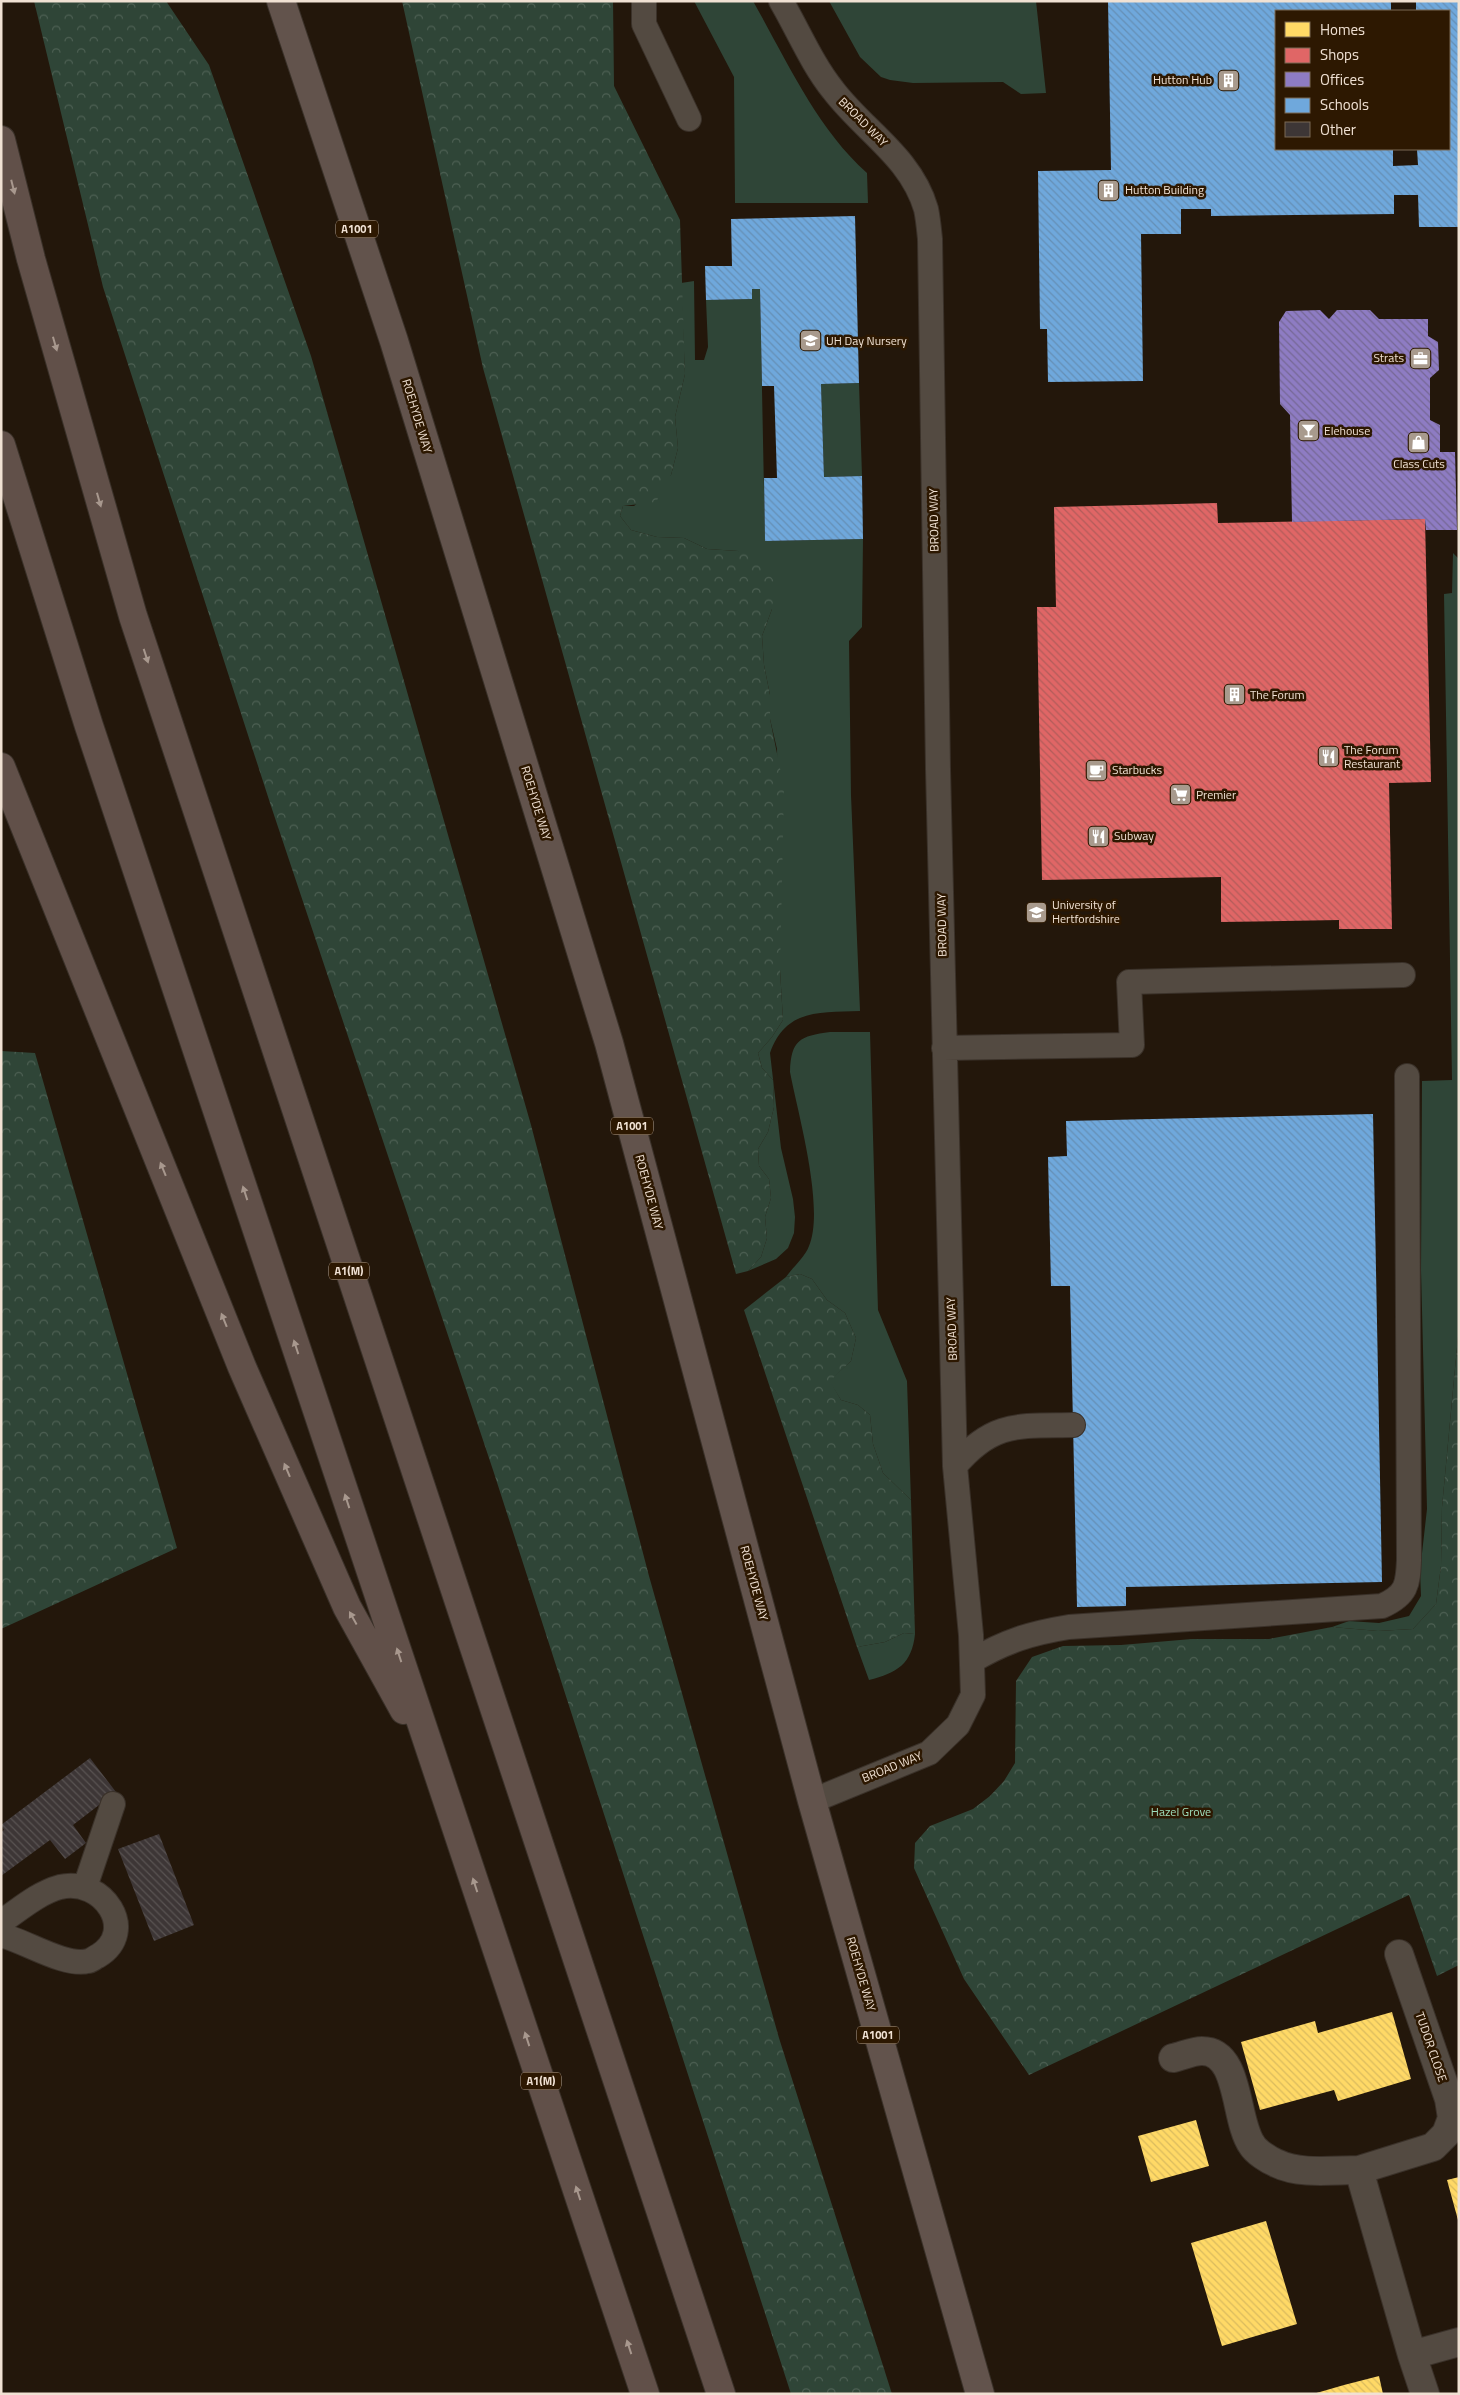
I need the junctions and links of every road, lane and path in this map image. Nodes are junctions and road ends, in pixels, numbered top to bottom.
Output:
1 (281, 1) edge
2 (644, 1) edge
3 (782, 1) edge
4 (689, 119) dead end
5 (1, 140) edge
6 (1, 445) edge
7 (1, 767) edge
8 (1403, 976) dead end
9 (944, 1048) junction
10 (1407, 1076) dead end
11 (1073, 1425) dead end
12 (955, 1466) junction
13 (972, 1661) junction
14 (436, 1768) junction
15 (812, 1801) junction
16 (113, 1804) dead end
17 (85, 1887) junction
18 (1, 1922) edge
19 (1, 1935) edge
20 (1399, 1954) dead end
21 (1173, 2058) dead end
22 (1359, 2170) junction
23 (1459, 2342) edge
24 (1412, 2355) junction
25 (645, 2394) edge
26 (721, 2394) edge
27 (980, 2394) edge
28 (1425, 2394) edge

1 - 15 main road, ROEHYDE WAY / A1001
2 - 4 lane
3 - 9 lane, BROAD WAY
5 -> 26 highway, A1(M)
14 -> 6 highway, A1(M)
14 -> 7 highway
8 - 9 lane
9 - 12 lane, BROAD WAY
10 - 13 lane
11 - 12 lane
12 - 13 lane, BROAD WAY
13 - 15 lane, BROAD WAY
25 -> 14 highway, A1(M)
15 - 27 main road, ROEHYDE WAY / A1001
16 - 17 lane
17 - 18 lane
17 - 19 lane
20 - 22 street, TUDOR CLOSE
21 - 22 street, TUDOR CLOSE
22 - 24 street
23 - 24 street
24 - 28 street

